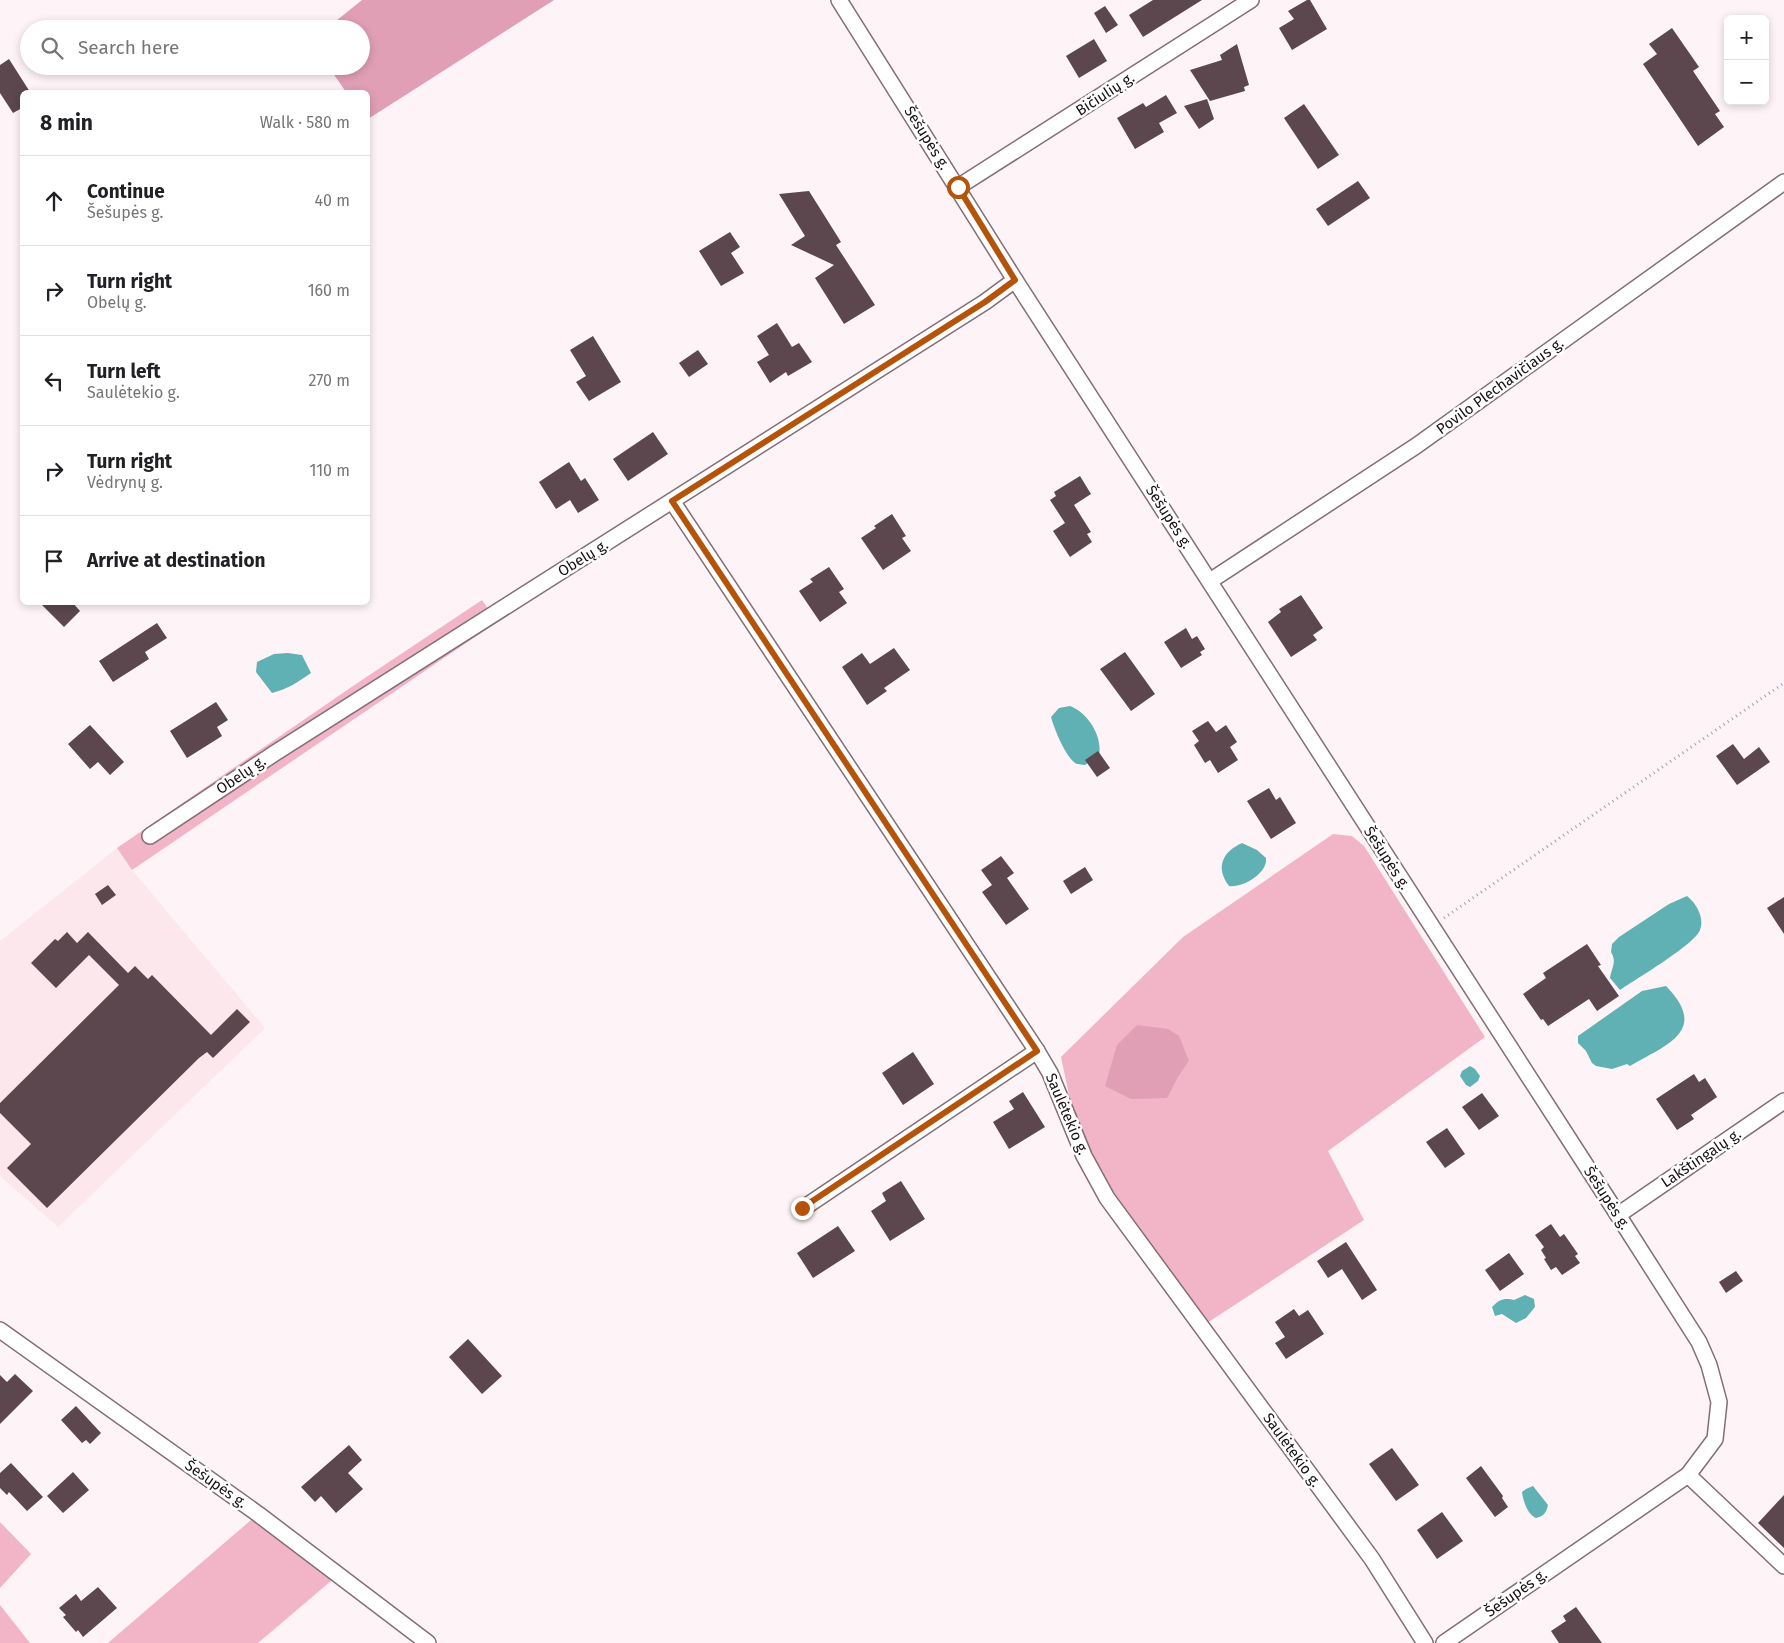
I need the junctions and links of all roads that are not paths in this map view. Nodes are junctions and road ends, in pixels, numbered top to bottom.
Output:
1 (839, 0) edge
2 (1251, 0) edge
3 (1784, 182) edge
4 (958, 187) junction
5 (1015, 280) junction
6 (672, 501) junction
7 (1210, 582) junction
8 (150, 836) dead end
9 (1037, 1051) junction
10 (1784, 1101) edge
11 (802, 1208) dead end
12 (1618, 1215) junction
13 (0, 1330) edge
14 (1688, 1475) junction
15 (1784, 1566) edge
16 (428, 1643) edge
17 (1425, 1643) edge
18 (1444, 1643) edge

1 - 4 street, Šešupės g.
2 - 4 street, Bičiulių g.
3 - 7 street, Povilo Plechavičiaus g.
4 - 5 street, Šešupės g.
5 - 6 street, Obelų g.
5 - 7 street, Šešupės g.
6 - 8 street, Obelų g.
6 - 9 street, Saulėtekio g.
7 - 12 street, Šešupės g.
9 - 11 street
9 - 17 street, Saulėtekio g.
10 - 12 street, Lakštingalų g.
12 - 14 street, Šešupės g.
13 - 16 street, Šešupės g.
14 - 15 street
14 - 18 street, Šešupės g.

